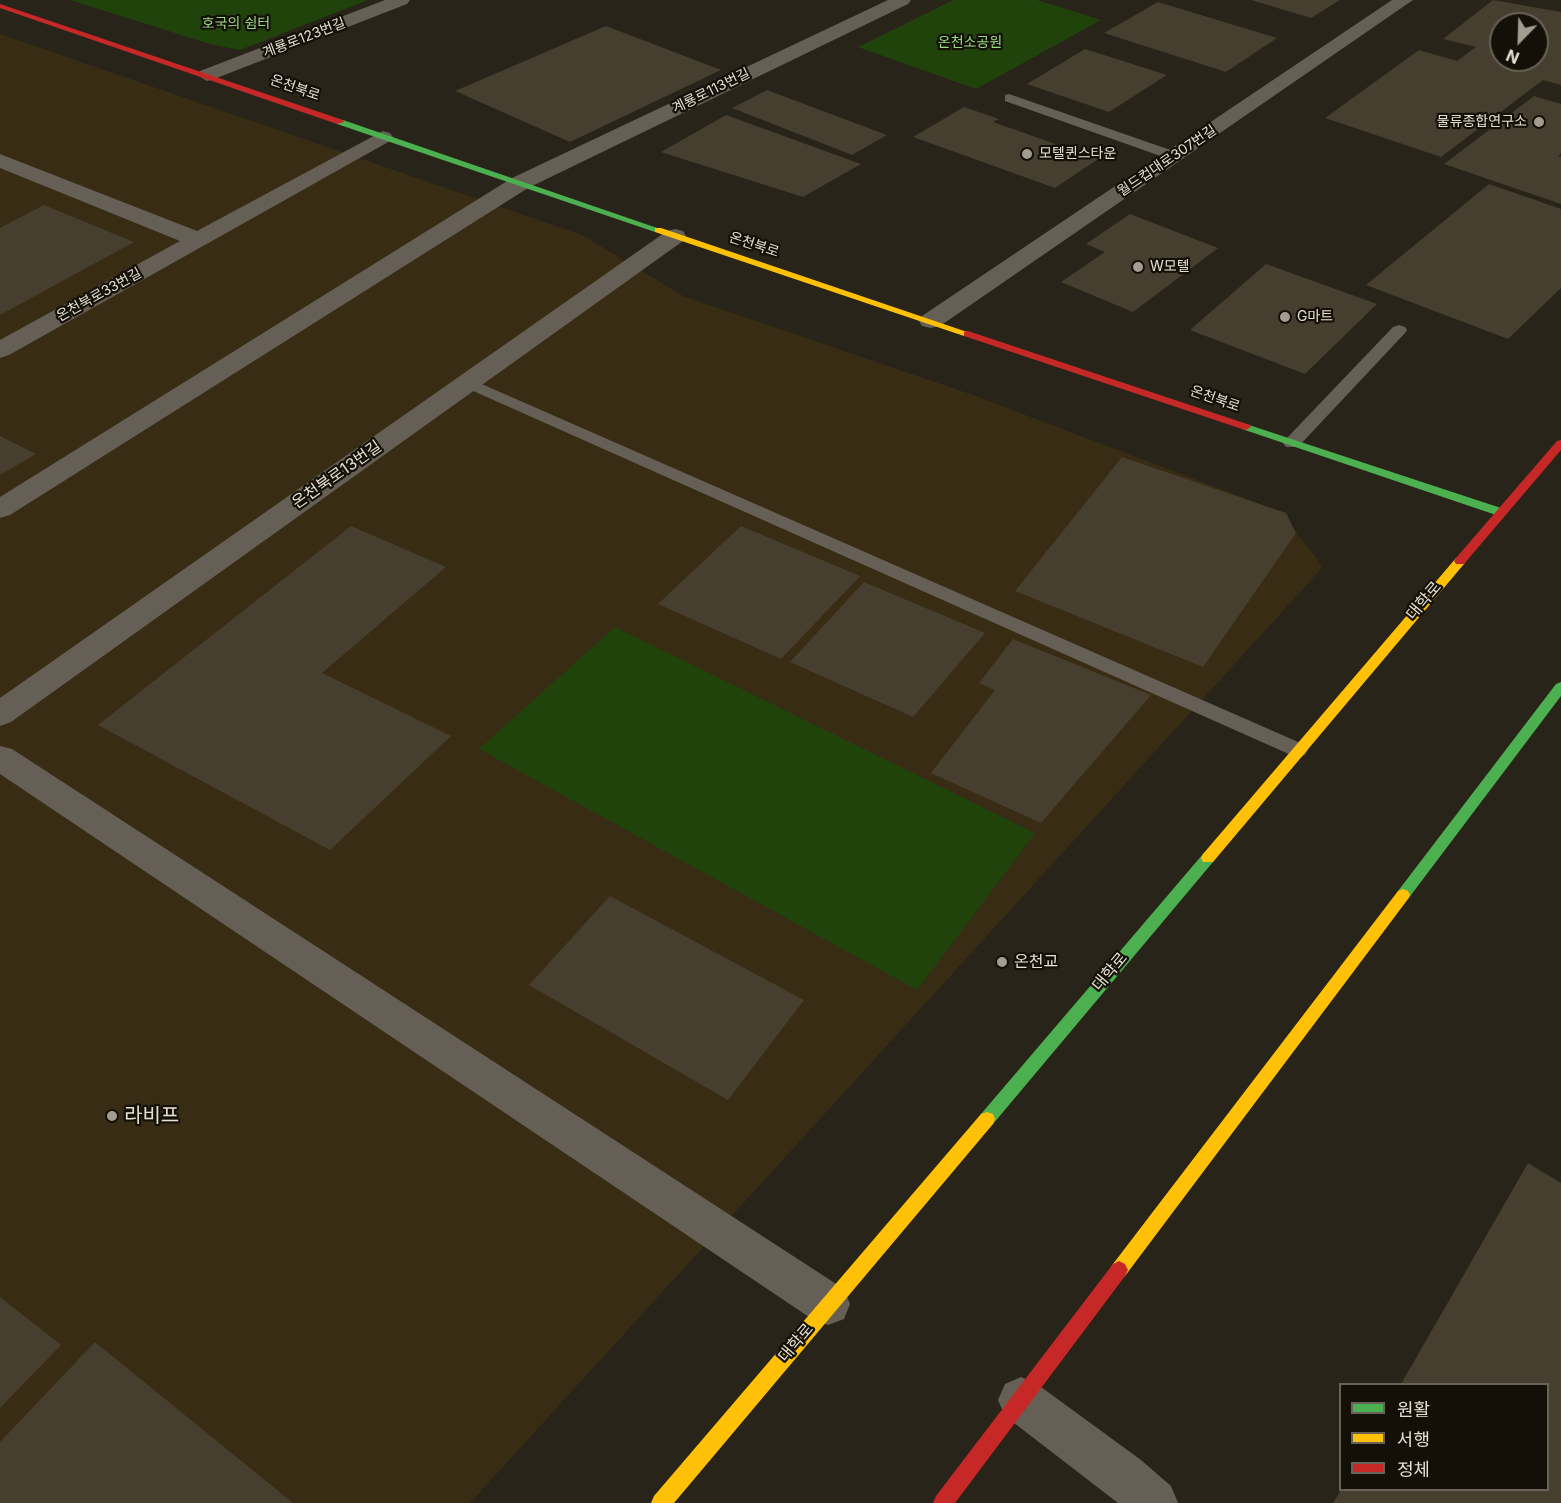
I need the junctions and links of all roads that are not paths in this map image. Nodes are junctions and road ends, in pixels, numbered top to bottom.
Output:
1 (401, 0) edge
2 (902, 0) edge
3 (1404, 0) edge
4 (0, 6) edge
5 (207, 75) junction
6 (1009, 98) dead end
7 (383, 137) junction
8 (1174, 156) junction
9 (0, 160) edge
10 (520, 183) junction
11 (675, 236) junction
12 (198, 240) junction
13 (931, 321) junction
14 (1399, 330) dead end
15 (0, 350) edge
16 (468, 382) junction
17 (1292, 443) junction
18 (1561, 443) edge
19 (0, 509) edge
20 (1500, 512) junction
21 (1561, 687) edge
22 (0, 714) edge
23 (1298, 750) junction
24 (0, 758) edge
25 (828, 1304) junction
26 (1021, 1400) junction
27 (661, 1503) edge
28 (943, 1503) edge
29 (1154, 1503) edge

1 - 5 street, 계룡로123번길
2 - 10 street, 계룡로113번길
3 - 8 street, 월드컵대로307번길
4 - 5 street, 온천북로
5 - 7 street, 온천북로
6 - 8 lane
7 - 10 street, 온천북로
7 - 12 street, 온천북로33번길
8 - 13 street, 월드컵대로307번길
9 - 12 street
10 - 11 street, 온천북로
10 - 19 street, 계룡로113번길
11 - 13 street, 온천북로
11 - 16 street, 온천북로13번길
12 - 15 street, 온천북로33번길
13 - 17 street, 온천북로
14 - 17 lane
16 - 22 street, 온천북로13번길
16 - 23 lane
17 - 20 street, 온천북로
18 - 20 street, 대학로
20 - 23 street, 대학로
21 - 26 street
23 - 25 street, 대학로
24 - 25 street
25 - 27 street, 대학로
26 - 28 street
26 - 29 street

